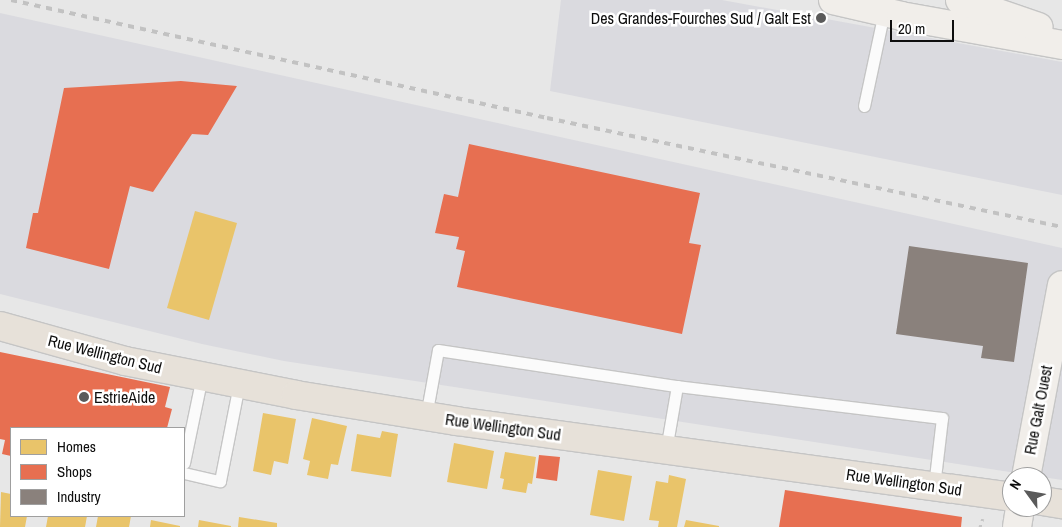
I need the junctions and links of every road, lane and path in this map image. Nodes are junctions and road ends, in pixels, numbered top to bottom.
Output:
1 (833, 0) edge
2 (960, 0) edge
3 (886, 4) edge
4 (1062, 35) edge
5 (1062, 45) edge
6 (864, 106) dead end
7 (1062, 285) edge
8 (0, 326) edge
9 (202, 376) junction
10 (239, 384) junction
11 (677, 386) junction
12 (426, 416) junction
13 (666, 450) junction
14 (185, 457) edge
15 (1028, 467) edge
16 (185, 473) edge
17 (934, 486) junction
18 (1002, 496) edge

1 - 3 main road
2 - 4 main road
3 - 5 main road
3 - 6 lane
7 - 15 main road, Rue Galt Ouest
8 - 9 main road, Rue Wellington Sud
9 - 10 main road, Rue Wellington Sud
9 - 14 lane
10 - 12 main road, Rue Wellington Sud
10 - 16 lane
11 - 12 lane
11 - 13 lane
11 - 17 lane
12 - 13 main road, Rue Wellington Sud
13 - 17 main road, Rue Wellington Sud
17 - 18 main road, Rue Wellington Sud

